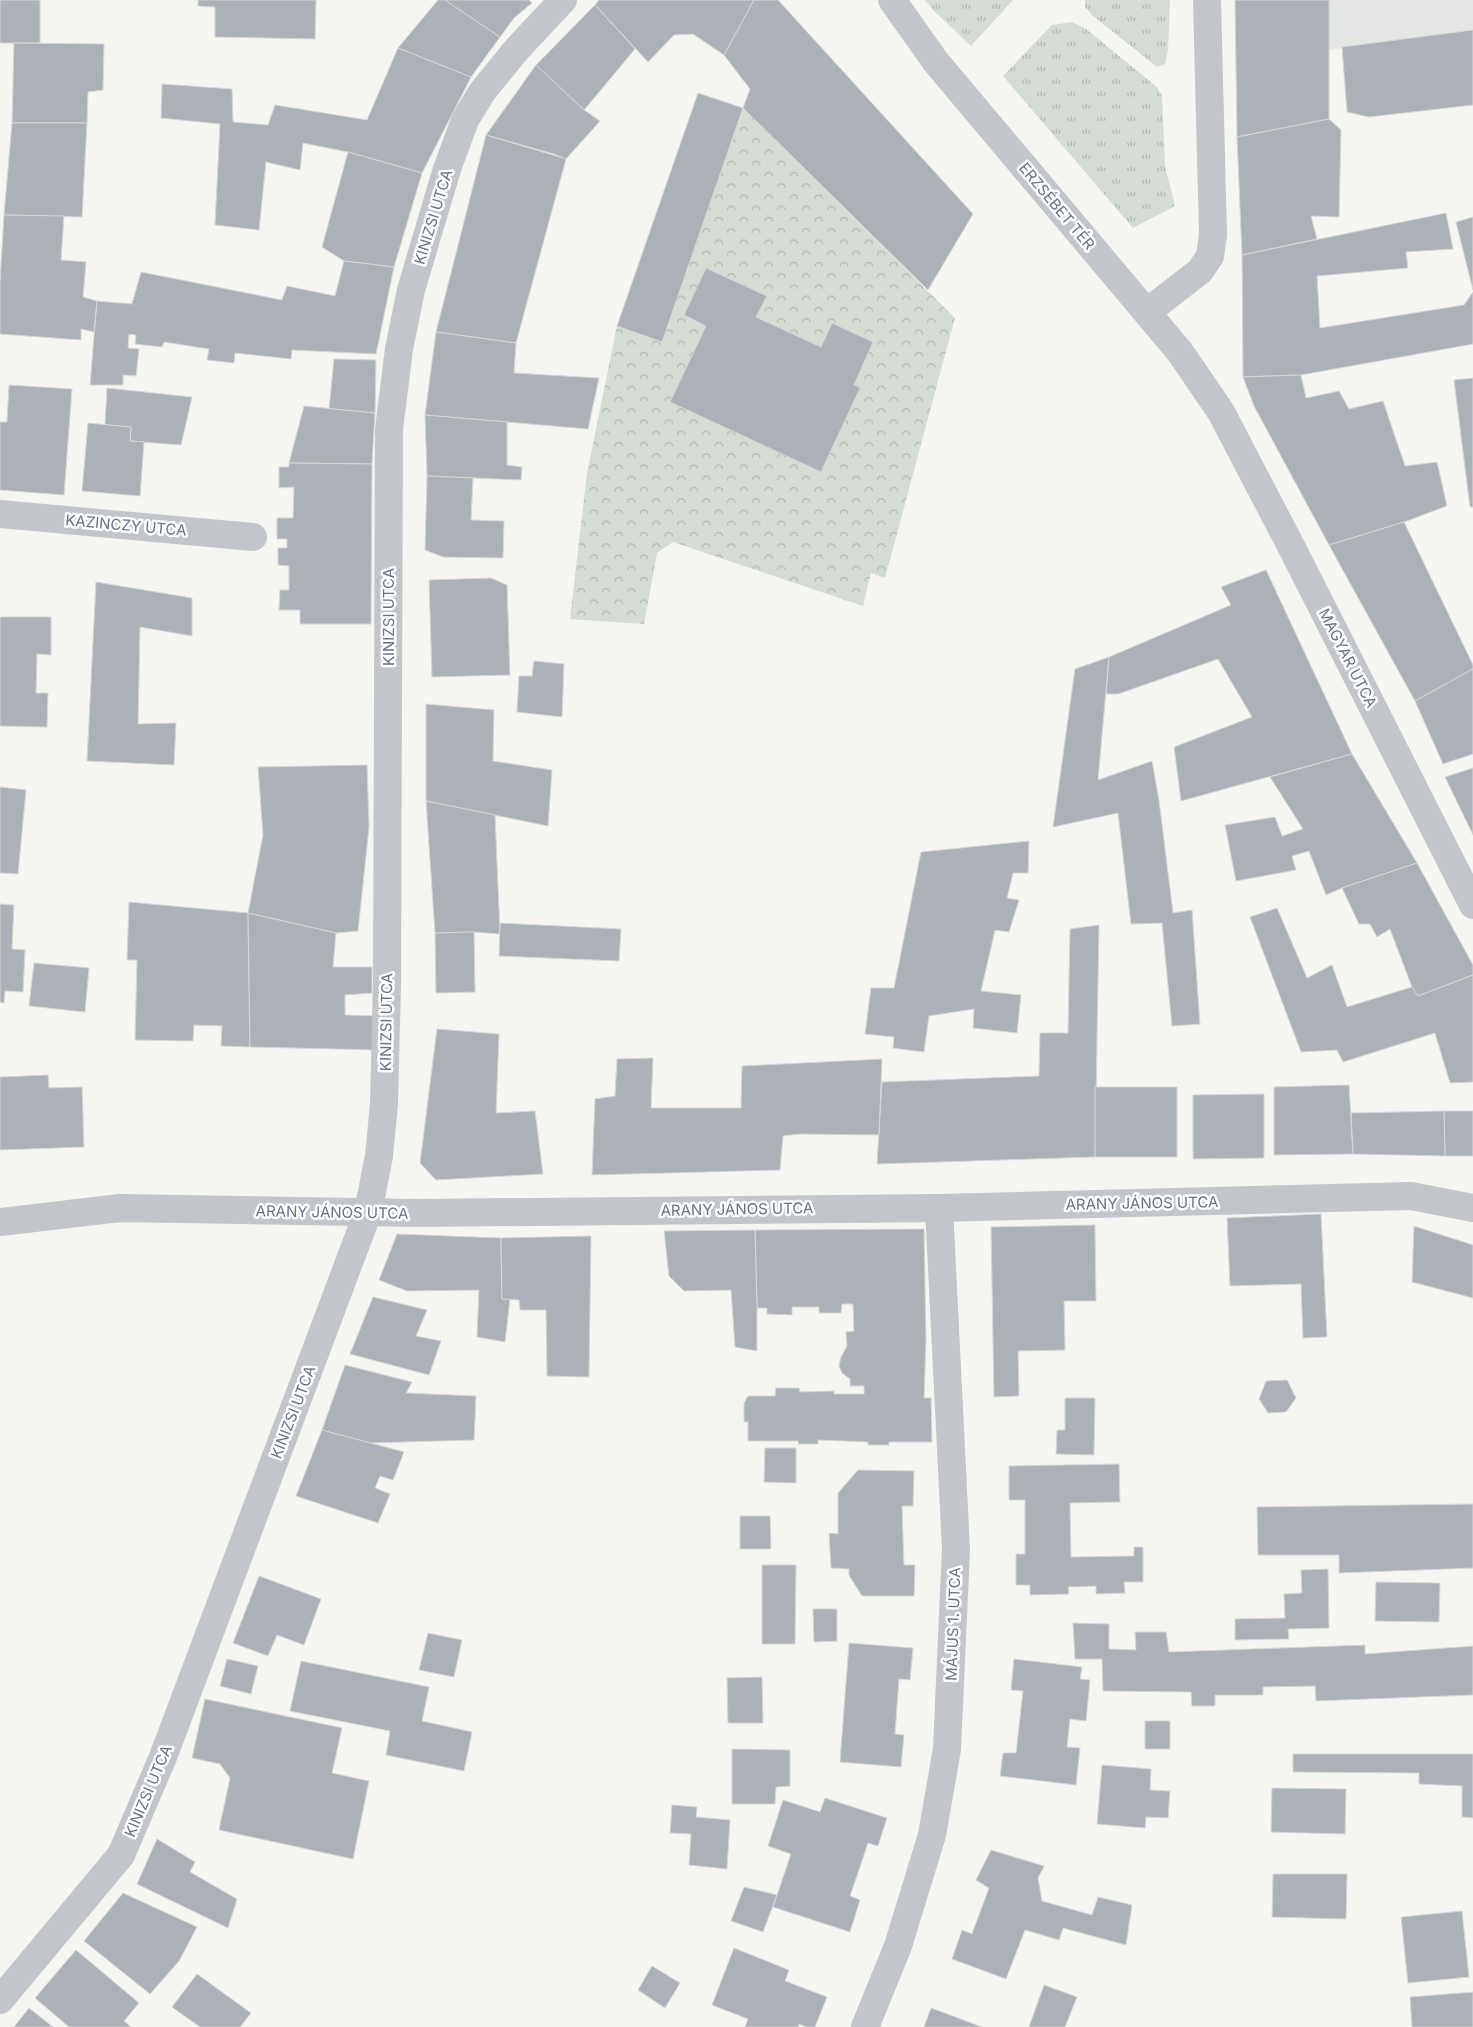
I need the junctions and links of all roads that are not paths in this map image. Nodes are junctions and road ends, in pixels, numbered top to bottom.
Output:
1 (564, 0) edge
2 (892, 0) edge
3 (1207, 0) edge
4 (1146, 312) junction
5 (1221, 412) joint
6 (0, 514) edge
7 (253, 537) dead end
8 (1473, 905) edge
9 (939, 1208) junction
10 (1473, 1208) edge
11 (368, 1212) junction
12 (0, 1222) edge
13 (0, 2000) edge
14 (865, 2027) edge

1 - 11 street, KINIZSI UTCA
2 - 4 street, ERZSÉBET TÉR
3 - 4 street
4 - 5 street, ERZSÉBET TÉR
5 - 8 street, MAGYAR UTCA
6 - 7 street, KAZINCZY UTCA
9 - 10 street, ARANY JÁNOS UTCA
9 - 11 street, ARANY JÁNOS UTCA
9 - 14 street, MÁJUS 1. UTCA
11 - 12 street, ARANY JÁNOS UTCA
11 - 13 street, KINIZSI UTCA

